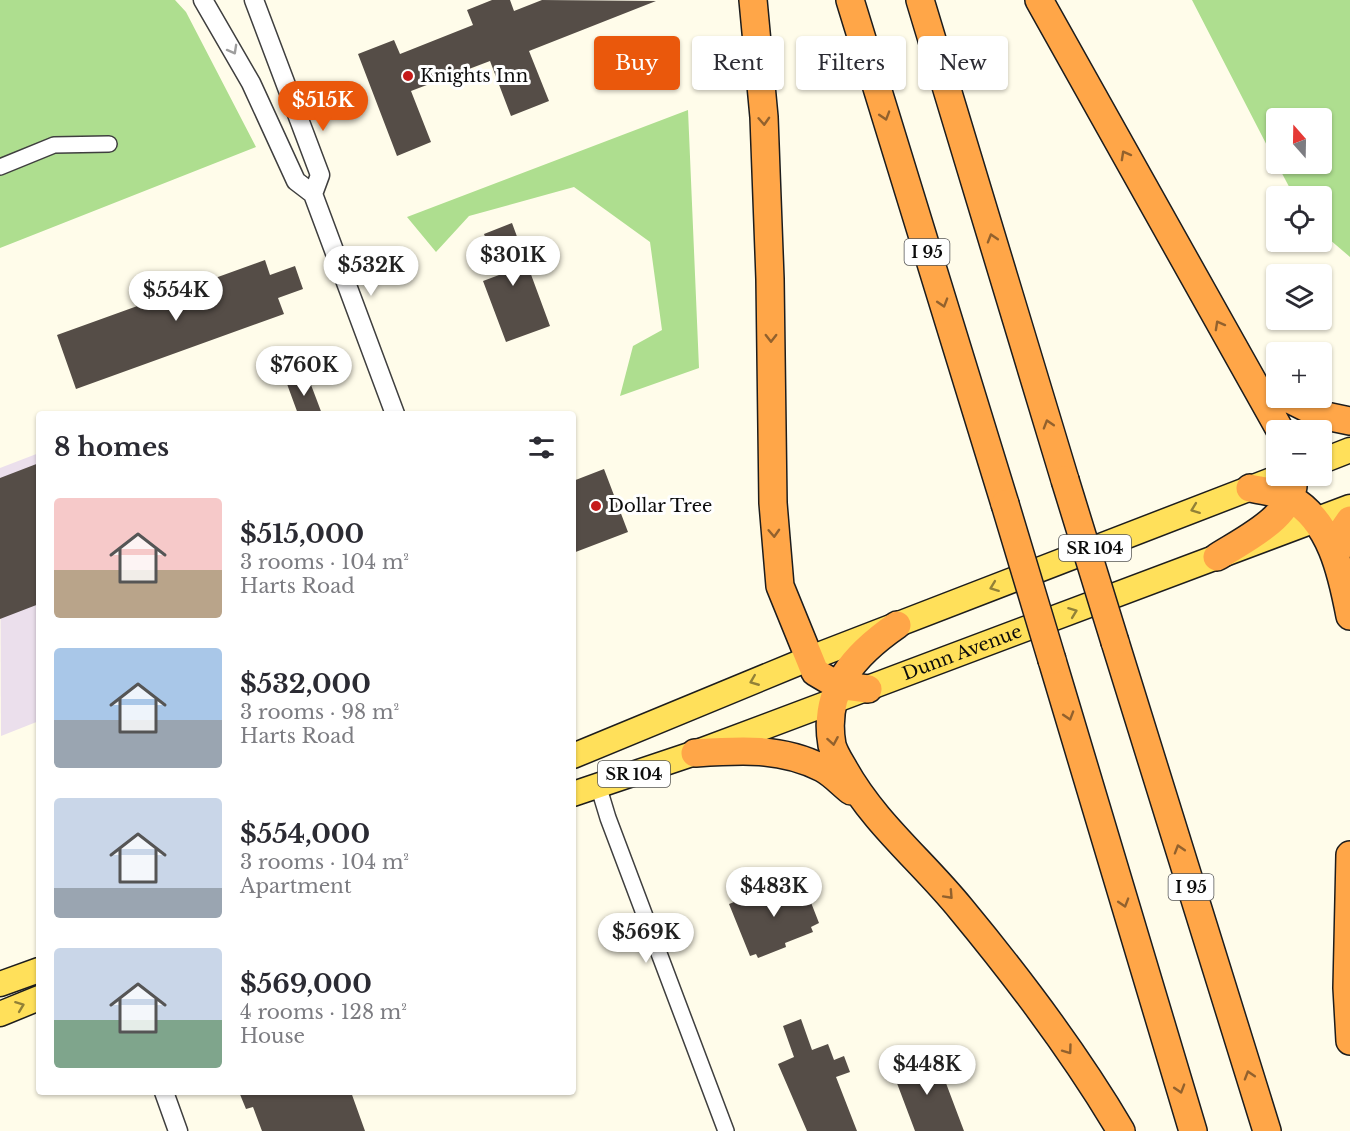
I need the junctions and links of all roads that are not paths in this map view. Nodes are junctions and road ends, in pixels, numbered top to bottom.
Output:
1 (202, 0) edge
2 (254, 0) edge
3 (753, 0) edge
4 (850, 0) edge
5 (920, 0) edge
6 (1039, 0) edge
7 (109, 144) dead end
8 (0, 167) edge
9 (313, 194) junction
10 (1242, 366) junction
11 (1266, 384) edge
12 (1307, 408) edge
13 (394, 411) edge
14 (1274, 420) edge
15 (1350, 421) edge
16 (1350, 450) edge
17 (1332, 457) edge
18 (1266, 486) edge
19 (1287, 486) edge
20 (1290, 486) edge
21 (1250, 488) joint
22 (1350, 507) edge
23 (1315, 520) junction
24 (1350, 520) edge
25 (1217, 557) junction
26 (1336, 557) junction
27 (1350, 616) edge
28 (897, 625) junction
29 (808, 659) junction
30 (868, 688) joint
31 (836, 693) junction
32 (695, 753) junction
33 (576, 755) edge
34 (598, 785) junction
35 (576, 793) edge
36 (864, 802) junction
37 (1350, 855) edge
38 (36, 971) edge
39 (0, 984) edge
40 (36, 999) edge
41 (0, 1014) edge
42 (1350, 1041) edge
43 (165, 1095) edge
44 (178, 1131) edge
45 (726, 1131) edge
46 (1121, 1131) edge
47 (1193, 1131) edge
48 (1267, 1131) edge

1 -> 9 street
2 - 9 street
3 -> 29 highway
4 -> 47 highway, I 95, bridge
48 -> 5 highway, I 95, bridge
10 -> 6 highway
7 - 8 street
9 - 13 street
10 - 11 highway
10 - 14 highway
12 - 15 highway
16 - 17 main road
18 - 21 highway
19 - 25 highway
20 - 23 highway
21 -> 28 main road, SR 104
22 - 23 main road, Dunn Avenue
23 - 25 main road, Dunn Avenue
23 - 26 highway
24 - 26 highway
30 -> 25 main road, Dunn Avenue
26 - 27 highway
28 - 29 main road, SR 104
28 - 31 highway
29 - 31 highway
29 -> 33 main road, SR 104
30 - 31 highway
31 - 32 main road, SR 104
31 -> 36 highway
32 - 34 main road, SR 104
32 - 36 highway
34 - 35 main road, SR 104
34 - 45 street
36 -> 46 highway
37 - 42 highway
38 - 39 main road
41 -> 40 main road
43 - 44 street

